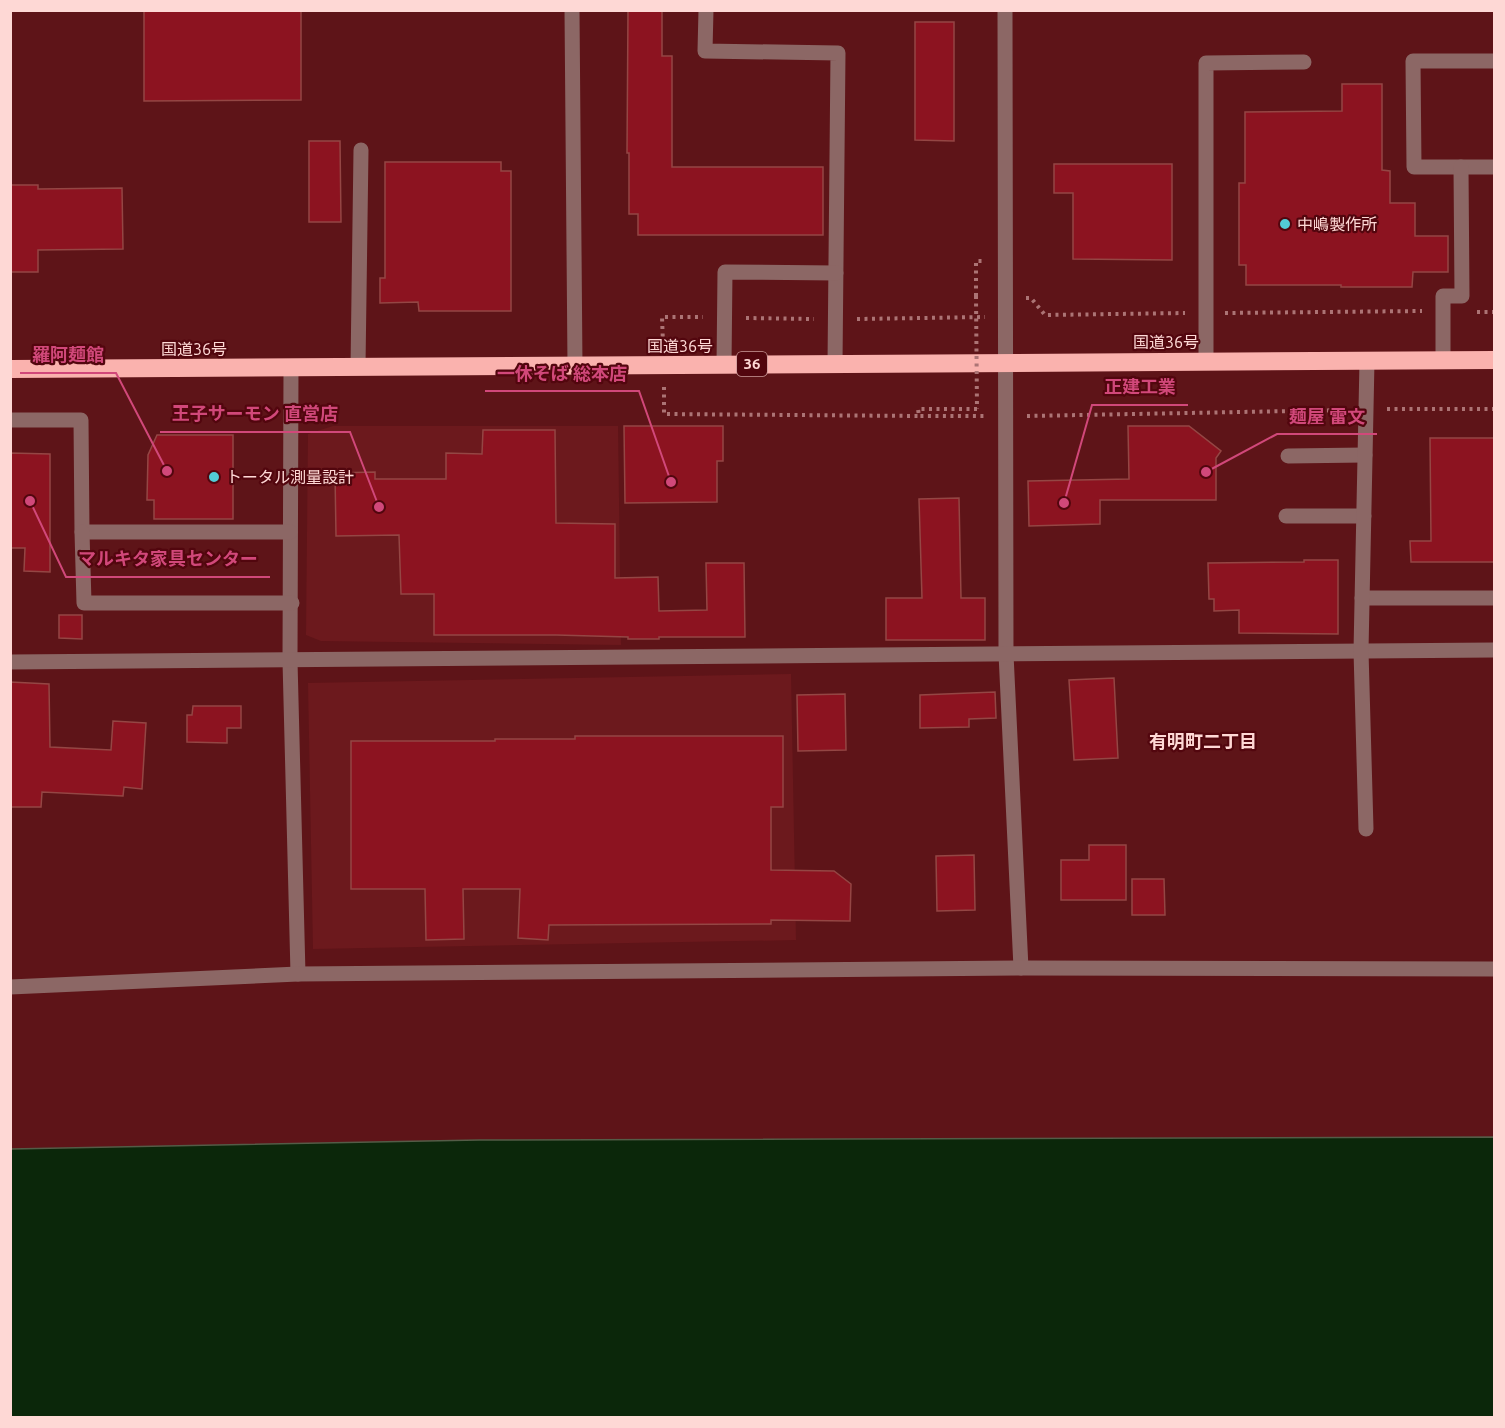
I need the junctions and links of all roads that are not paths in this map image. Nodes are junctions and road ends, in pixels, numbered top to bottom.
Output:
1 (572, 10) edge
2 (706, 10) edge
3 (1005, 10) edge
4 (1494, 61) edge
5 (1304, 62) dead end
6 (361, 150) dead end
7 (1461, 167) junction
8 (1494, 167) edge
9 (836, 273) junction
10 (1443, 360) junction
11 (1494, 360) edge
12 (1206, 361) junction
13 (1367, 361) junction
14 (1005, 363) junction
15 (835, 364) junction
16 (724, 365) junction
17 (575, 366) junction
18 (291, 368) junction
19 (358, 368) junction
20 (10, 369) edge
21 (10, 420) edge
22 (1365, 455) junction
23 (1288, 456) dead end
24 (1286, 516) dead end
25 (1364, 516) junction
26 (82, 532) junction
27 (290, 532) junction
28 (1362, 598) junction
29 (1494, 598) edge
30 (292, 603) junction
31 (1494, 650) edge
32 (1361, 651) junction
33 (1006, 654) junction
34 (291, 661) junction
35 (10, 662) edge
36 (1366, 829) dead end
37 (1021, 968) junction
38 (1494, 969) edge
39 (298, 974) junction
40 (10, 987) edge

1 - 17 street
2 - 9 street
3 - 14 street
4 - 7 street
5 - 12 street
6 - 19 street
7 - 8 street
7 - 10 street
9 - 15 street
9 - 16 street
10 - 11 highway, 国道36号 / 36
10 - 13 highway, 国道36号 / 36
12 - 13 highway, 国道36号 / 36
12 - 14 highway, 国道36号 / 36
13 - 22 street
14 - 15 highway, 国道36号 / 36
14 - 33 street
15 - 16 highway, 国道36号 / 36
16 - 17 highway, 国道36号 / 36
17 - 19 highway, 国道36号 / 36
18 - 19 highway, 国道36号 / 36
18 - 20 highway, 国道36号 / 36
18 - 27 street
21 - 26 street
22 - 23 street
22 - 25 street
24 - 25 street
25 - 28 street
26 - 27 street
26 - 30 street
27 - 30 street
28 - 29 street
28 - 32 street
30 - 34 street
31 - 32 street
32 - 33 street
32 - 36 street
33 - 34 street
33 - 37 street
34 - 35 street
34 - 39 street
37 - 38 street
37 - 39 street
39 - 40 street

